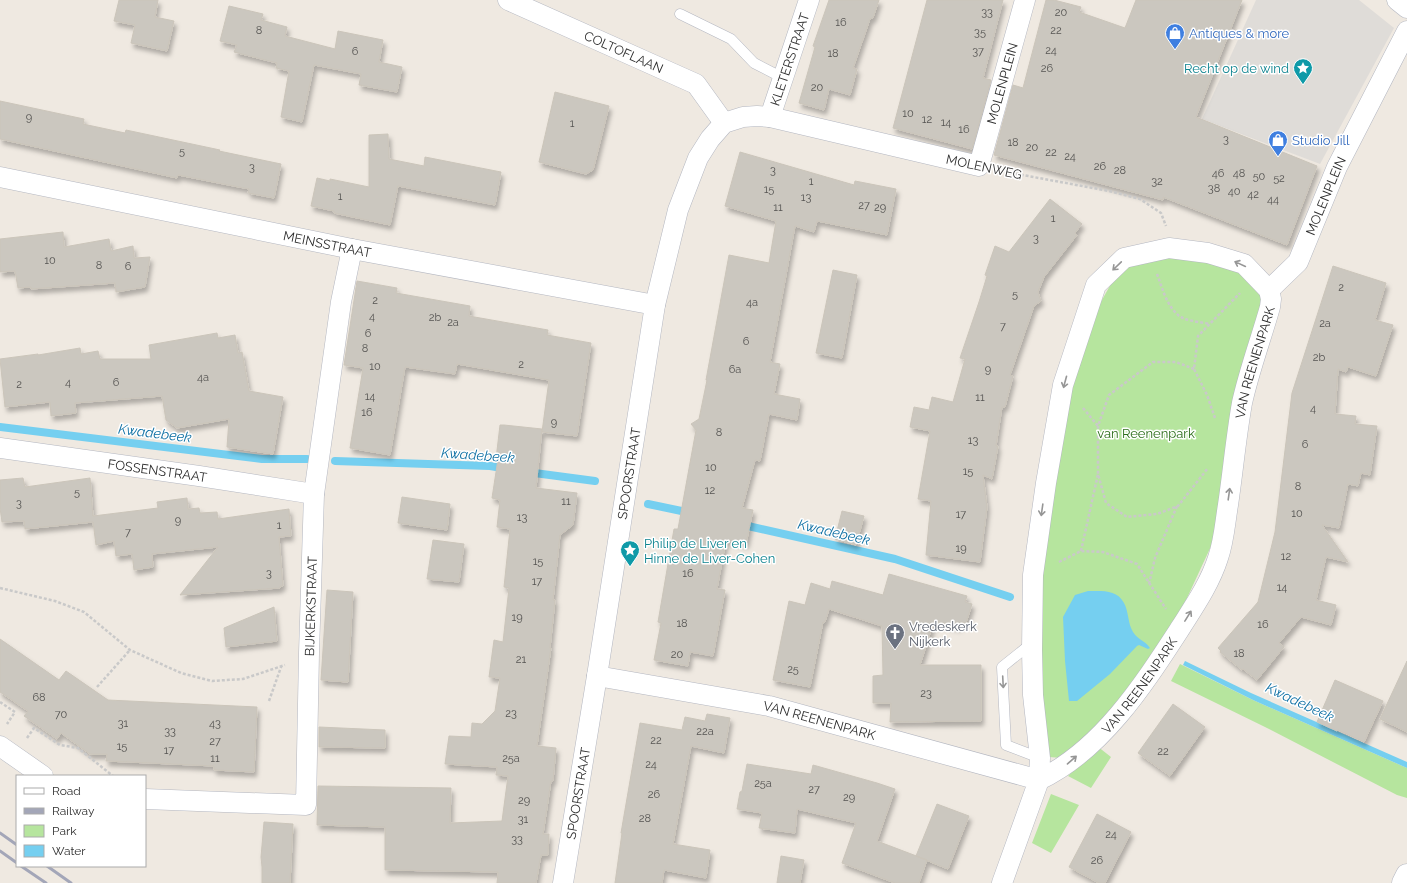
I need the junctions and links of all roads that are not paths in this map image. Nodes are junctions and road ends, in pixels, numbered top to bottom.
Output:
1 (508, 0) edge
2 (809, 0) edge
3 (1026, 0) edge
4 (1397, 0) edge
5 (1407, 8) edge
6 (680, 14) dead end
7 (1403, 26) edge
8 (783, 78) junction
9 (770, 117) junction
10 (724, 123) junction
11 (979, 166) joint
12 (0, 177) edge
13 (352, 249) junction
14 (1262, 283) junction
15 (655, 305) junction
16 (0, 448) edge
17 (314, 494) junction
18 (1032, 644) junction
19 (597, 676) junction
20 (2, 737) edge
21 (1040, 758) junction
22 (42, 775) edge
23 (1038, 780) junction
24 (146, 799) edge
25 (1407, 875) edge
26 (562, 883) edge
27 (1002, 883) edge
28 (1403, 883) edge

1 - 10 street, COLTOFLAAN
2 - 8 street, KLETERSTRAAT
3 - 11 street, MOLENPLEIN
4 - 5 street
6 - 8 lane
7 - 14 street, MOLENPLEIN
8 - 9 street, KLETERSTRAAT
9 - 10 street
9 - 11 street, MOLENWEG
10 - 15 street, SPOORSTRAAT
12 - 13 street, MEINSSTRAAT
13 - 15 street, MEINSSTRAAT
13 - 17 street, BIJKERKSTRAAT
14 -> 18 street
23 -> 14 street, VAN REENENPARK
15 - 19 street, SPOORSTRAAT
16 - 17 street, FOSSENSTRAAT
17 - 24 street, BIJKERKSTRAAT
18 - 21 street
18 -> 21 lane
19 - 23 street, VAN REENENPARK
19 - 26 street, SPOORSTRAAT
20 - 22 street
21 - 23 street
23 - 27 street
25 - 28 street

